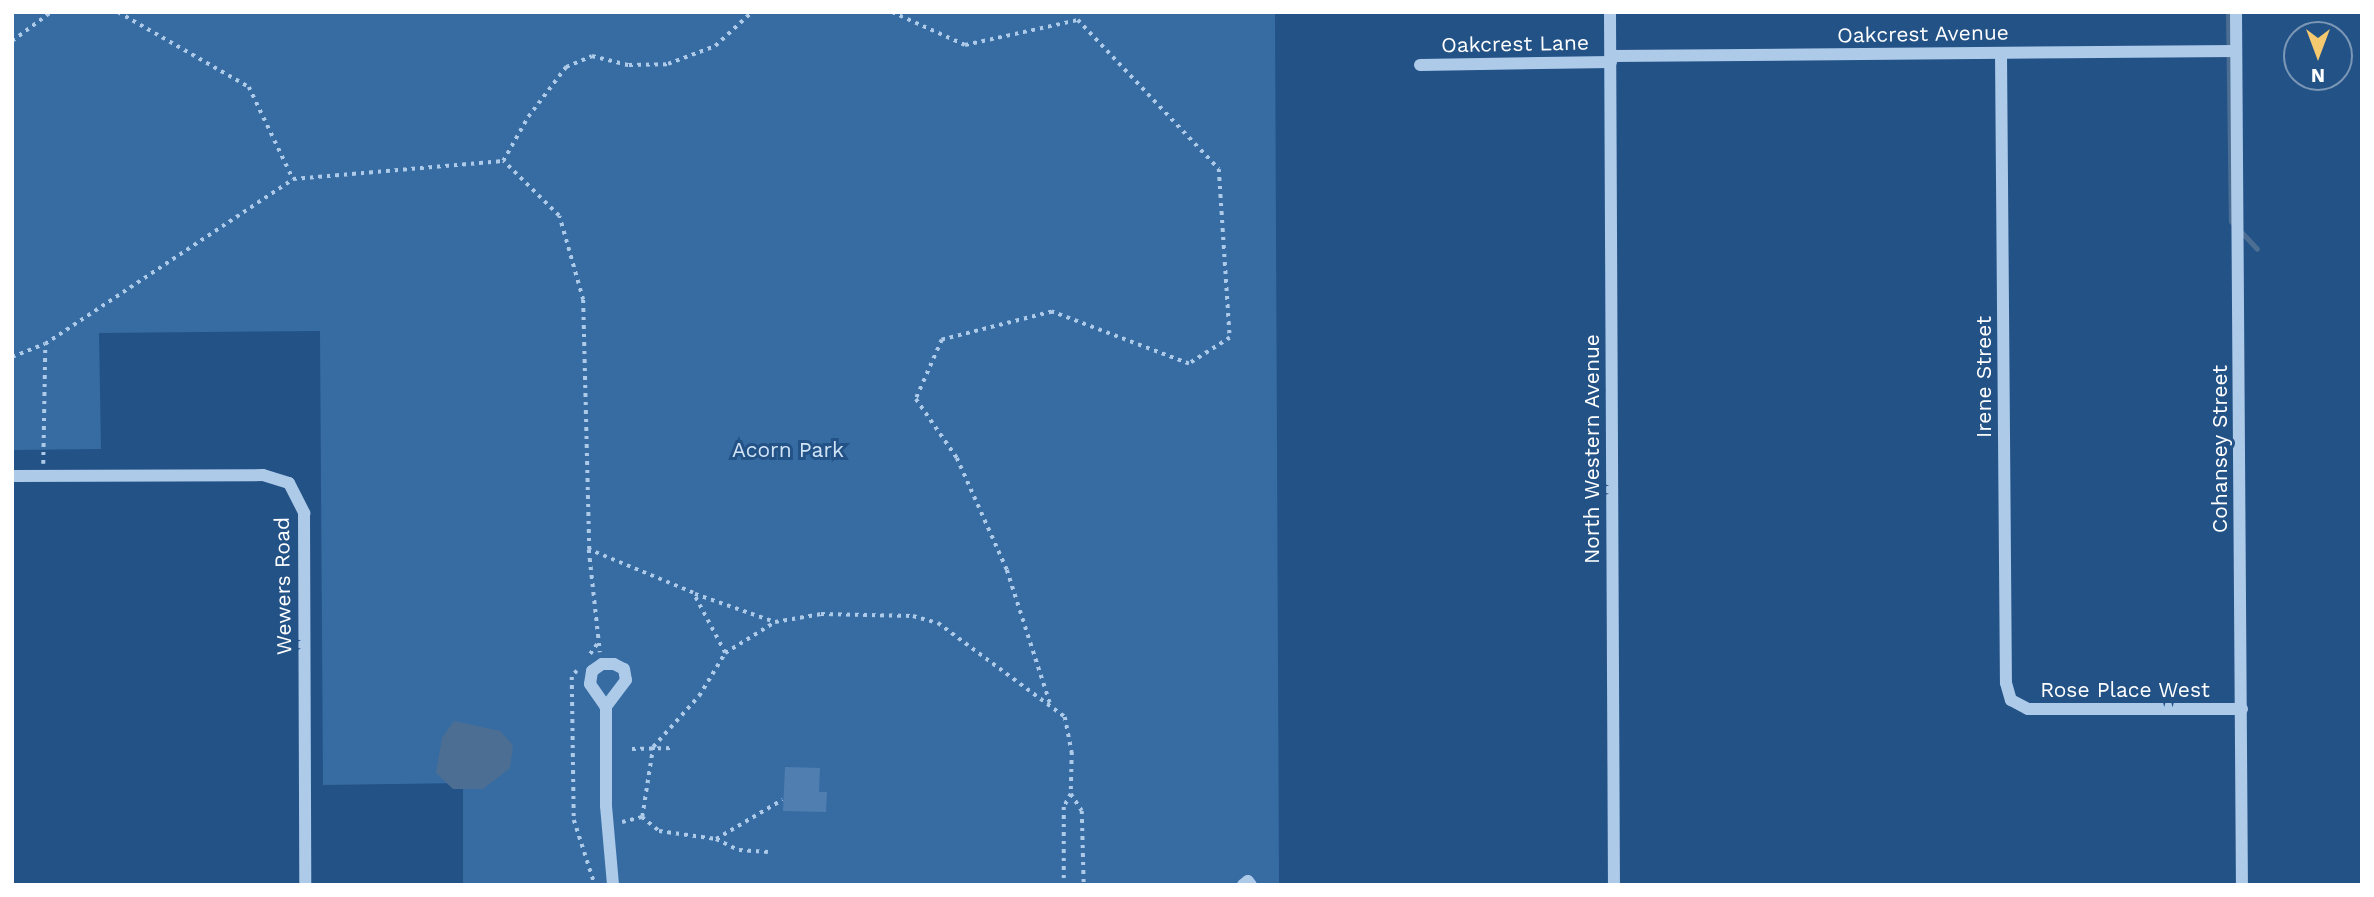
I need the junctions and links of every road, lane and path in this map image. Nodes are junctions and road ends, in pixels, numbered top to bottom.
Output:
1 (51, 12) edge
2 (118, 12) edge
3 (752, 12) edge
4 (892, 12) edge
5 (1610, 12) edge
6 (2236, 12) edge
7 (12, 40) edge
8 (2236, 51) junction
9 (2001, 53) junction
10 (1611, 59) junction
11 (1420, 65) dead end
12 (503, 160) junction
13 (293, 179) junction
14 (45, 344) junction
15 (12, 357) edge
16 (44, 476) junction
17 (12, 477) edge
18 (589, 550) junction
19 (693, 593) junction
20 (775, 622) junction
21 (599, 641) junction
22 (725, 653) junction
23 (586, 659) dead end
24 (602, 664) junction
25 (579, 668) dead end
26 (2011, 700) joint
27 (1051, 706) junction
28 (606, 707) junction
29 (2242, 709) junction
30 (653, 747) junction
31 (672, 748) dead end
32 (632, 749) dead end
33 (1071, 794) junction
34 (782, 800) dead end
35 (642, 817) junction
36 (609, 826) junction
37 (716, 839) junction
38 (768, 852) dead end
39 (305, 885) edge
40 (596, 885) edge
41 (613, 885) edge
42 (1064, 885) edge
43 (1084, 885) edge
44 (1243, 885) edge
45 (1251, 885) edge
46 (1614, 885) edge
47 (2242, 885) edge

1 - 7 path
2 - 13 path
3 - 12 path
4 - 27 path
5 - 10 street, North Western Avenue
6 - 8 street, Cohansey Street
8 - 9 street, Oakcrest Avenue
8 - 29 street, Cohansey Street
9 - 10 street, Oakcrest Avenue
9 - 26 street, Irene Street
10 - 11 street, Oakcrest Lane
10 - 46 street, North Western Avenue
12 - 13 path
12 - 18 path
13 - 14 path
14 - 15 path
14 - 16 path
16 - 17 street, Wewers Road
16 - 39 street, Wewers Road
18 - 19 path
18 - 21 path
19 - 20 path
19 - 22 path
20 - 22 path
20 - 27 path
21 - 23 path
21 - 24 path
22 - 30 path
24 - 28 street
24 - 28 street
25 - 40 path
26 - 29 street, Rose Place West
27 - 33 path
28 - 36 street
29 - 47 street, Cohansey Street
30 - 31 path
30 - 32 path
30 - 35 path
33 - 42 path
33 - 43 path
34 - 37 path
35 - 36 path
35 - 37 path
36 - 41 street
37 - 38 path
44 - 45 street

